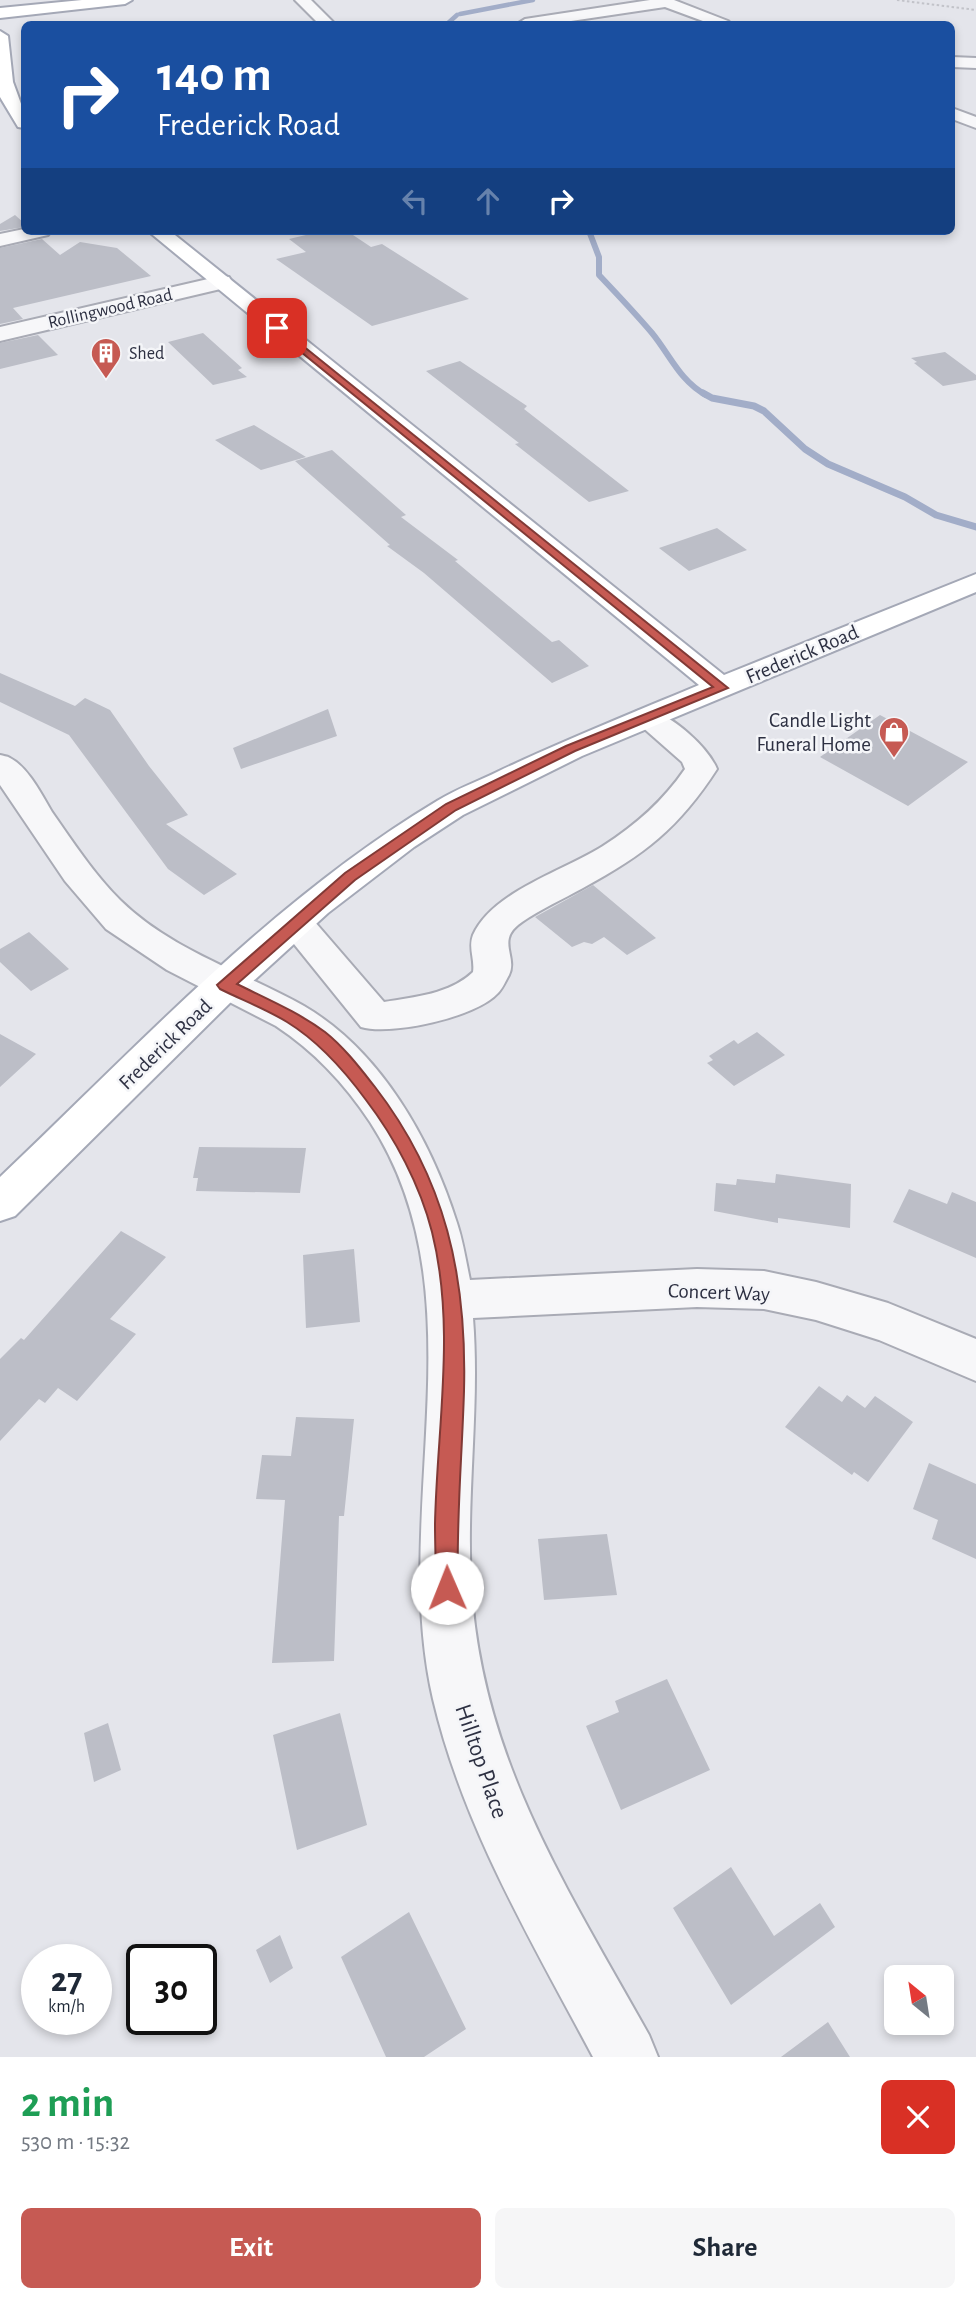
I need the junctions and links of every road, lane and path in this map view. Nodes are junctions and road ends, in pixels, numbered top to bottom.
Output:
1 (72, 0) edge
2 (125, 0) edge
3 (302, 0) edge
4 (897, 0) edge
5 (664, 1) edge
6 (0, 7) edge
7 (976, 10) edge
8 (0, 13) edge
9 (324, 21) edge
10 (543, 21) edge
11 (715, 21) edge
12 (0, 36) edge
13 (955, 62) edge
14 (976, 63) edge
15 (955, 114) edge
16 (21, 120) edge
17 (976, 122) edge
18 (23, 235) edge
19 (163, 235) edge
20 (0, 240) edge
21 (221, 282) junction
22 (0, 334) edge
23 (976, 582) edge
24 (722, 688) junction
25 (648, 718) junction
26 (0, 765) edge
27 (295, 923) junction
28 (225, 985) junction
29 (0, 1204) edge
30 (451, 1300) junction
31 (976, 1360) edge
32 (626, 2057) edge

1 - 6 main road
2 - 8 main road
3 - 9 street
4 - 7 path
5 - 10 street
5 - 11 street
12 - 16 main road
13 - 14 street
15 - 17 street
18 - 20 street
19 - 21 main road
21 - 22 street, Rollingwood Road
21 - 24 main road
23 - 24 main road, Frederick Road
24 - 25 main road, Frederick Road
25 - 27 main road, Frederick Road
25 - 27 street
26 - 28 street, Hilltop Place
27 - 28 main road, Frederick Road
28 - 29 main road, Frederick Road
28 - 30 street, Hilltop Place
30 - 31 street, Concert Way
30 - 32 street, Hilltop Place

